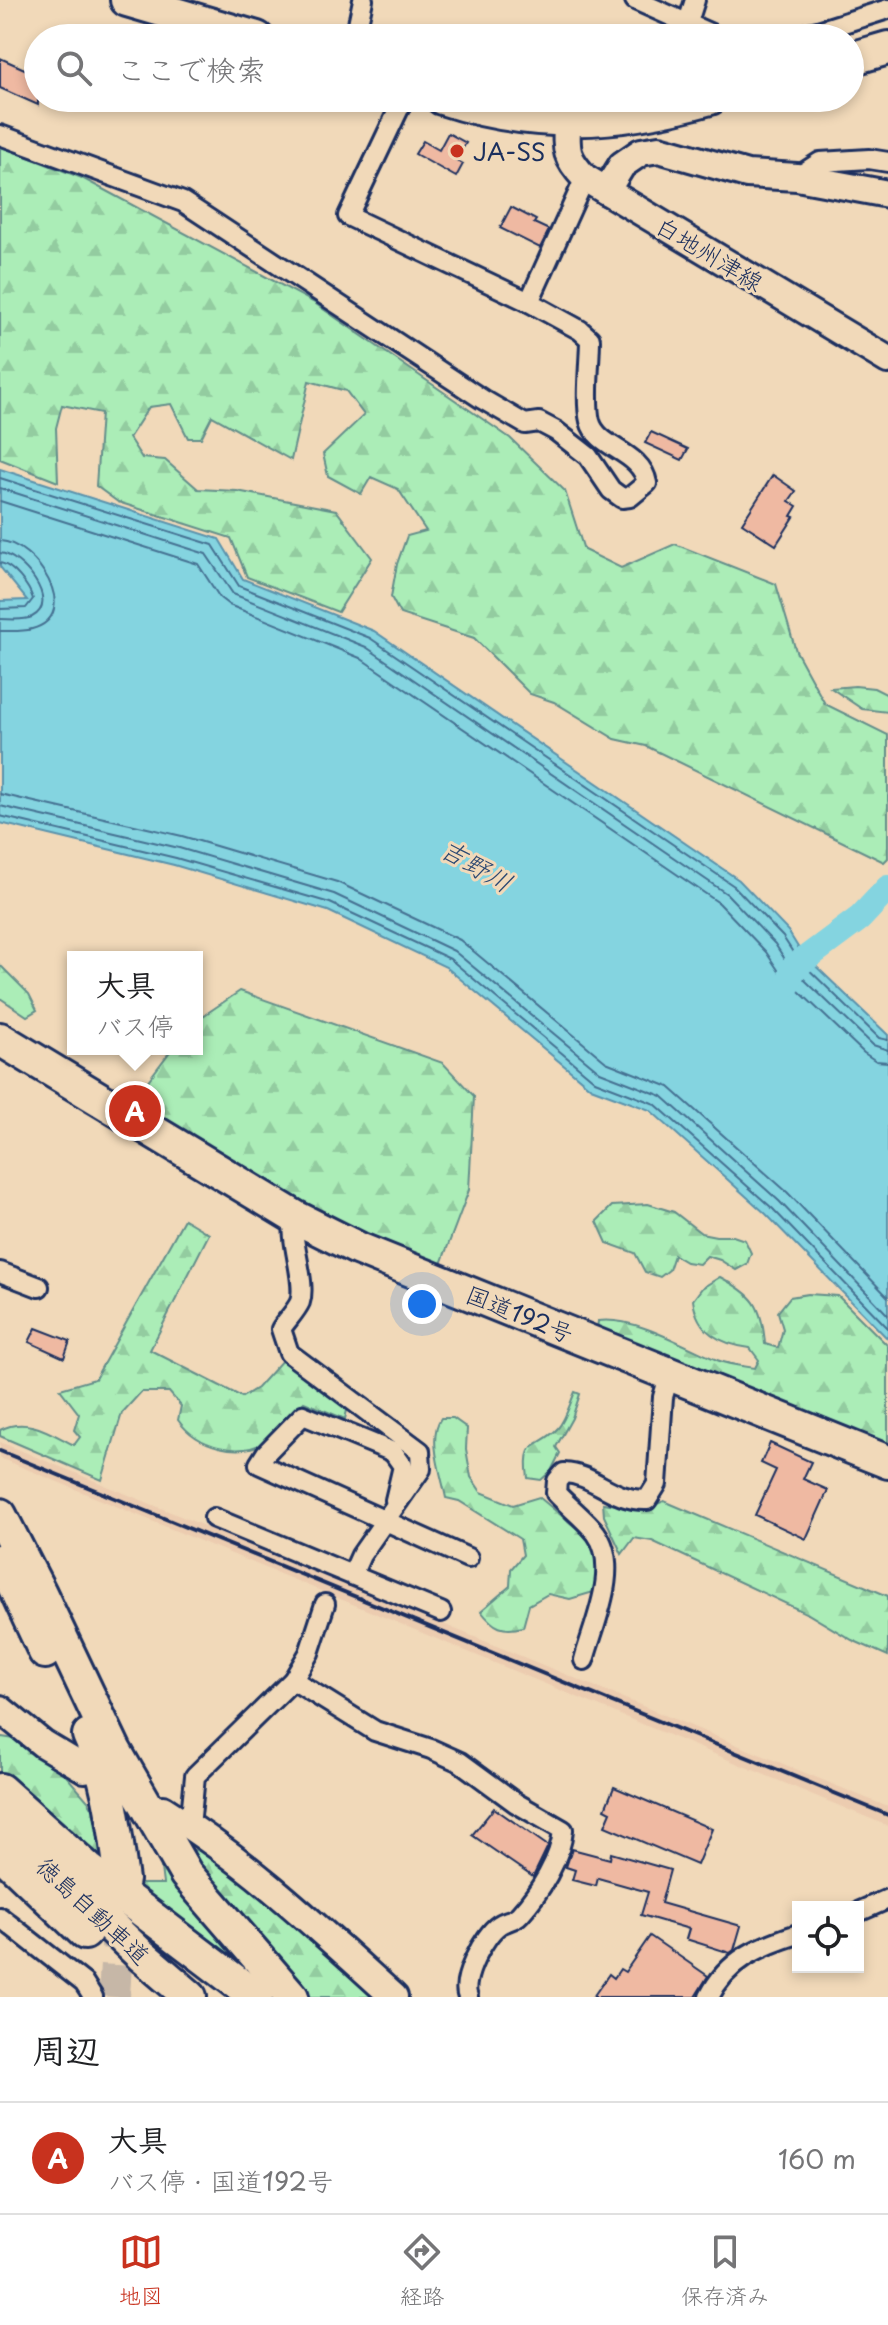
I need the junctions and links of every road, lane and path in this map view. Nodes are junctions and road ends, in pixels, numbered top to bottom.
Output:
1 (127, 0) edge
2 (363, 0) edge
3 (635, 0) edge
4 (695, 0) edge
5 (888, 9) edge
6 (209, 24) edge
7 (358, 24) edge
8 (674, 24) edge
9 (687, 24) edge
10 (840, 24) edge
11 (888, 48) edge
12 (864, 55) edge
13 (397, 112) edge
14 (501, 112) edge
15 (567, 112) junction
16 (651, 112) edge
17 (0, 135) edge
18 (888, 162) edge
19 (797, 177) junction
20 (595, 184) junction
21 (888, 194) edge
22 (529, 302) junction
23 (888, 360) edge
24 (0, 1039) edge
25 (295, 1217) junction
26 (0, 1272) edge
27 (39, 1287) dead end
28 (670, 1373) junction
29 (879, 1455) edge
30 (396, 1505) junction
31 (0, 1515) edge
32 (214, 1518) dead end
33 (385, 1521) junction
34 (0, 1556) edge
35 (468, 1558) dead end
36 (352, 1575) junction
37 (325, 1604) dead end
38 (441, 1612) dead end
39 (584, 1660) dead end
40 (293, 1680) junction
41 (2, 1716) edge
42 (115, 1751) junction
43 (85, 1769) dead end
44 (0, 1790) edge
45 (163, 1809) dead end
46 (0, 1820) edge
47 (190, 1826) junction
48 (0, 1852) edge
49 (888, 1899) edge
50 (864, 1909) edge
51 (0, 1917) edge
52 (792, 1936) edge
53 (93, 1997) edge
54 (155, 1997) edge
55 (190, 1997) edge
56 (256, 1997) edge
57 (292, 1997) edge
58 (394, 1997) edge
59 (468, 1997) edge
60 (709, 1997) edge

1 - 6 highway
2 - 7 street
3 - 8 street
4 - 9 street
5 - 10 street
11 - 12 highway
13 - 22 street
14 - 15 highway
15 - 16 highway
15 - 20 street, 白地州津線
17 - 22 street
18 - 19 street
19 - 20 street
19 - 21 street
20 - 22 street
20 - 23 street, 白地州津線
24 - 25 highway, 国道192号
25 - 28 highway, 国道192号
25 - 30 street
26 - 27 street
28 - 29 highway, 国道192号
28 - 39 street
30 - 33 street
30 - 33 street
31 - 42 highway
32 - 36 street
33 - 35 street
33 - 36 street
34 - 42 highway
36 - 38 street
37 - 40 street
40 - 47 street
40 - 59 street
41 - 43 street
42 - 57 highway
44 - 56 highway
45 - 47 street
46 - 55 highway, 徳島自動車道
47 - 58 street
48 - 54 highway, 徳島自動車道
49 - 50 street
51 - 53 street
52 - 60 street

